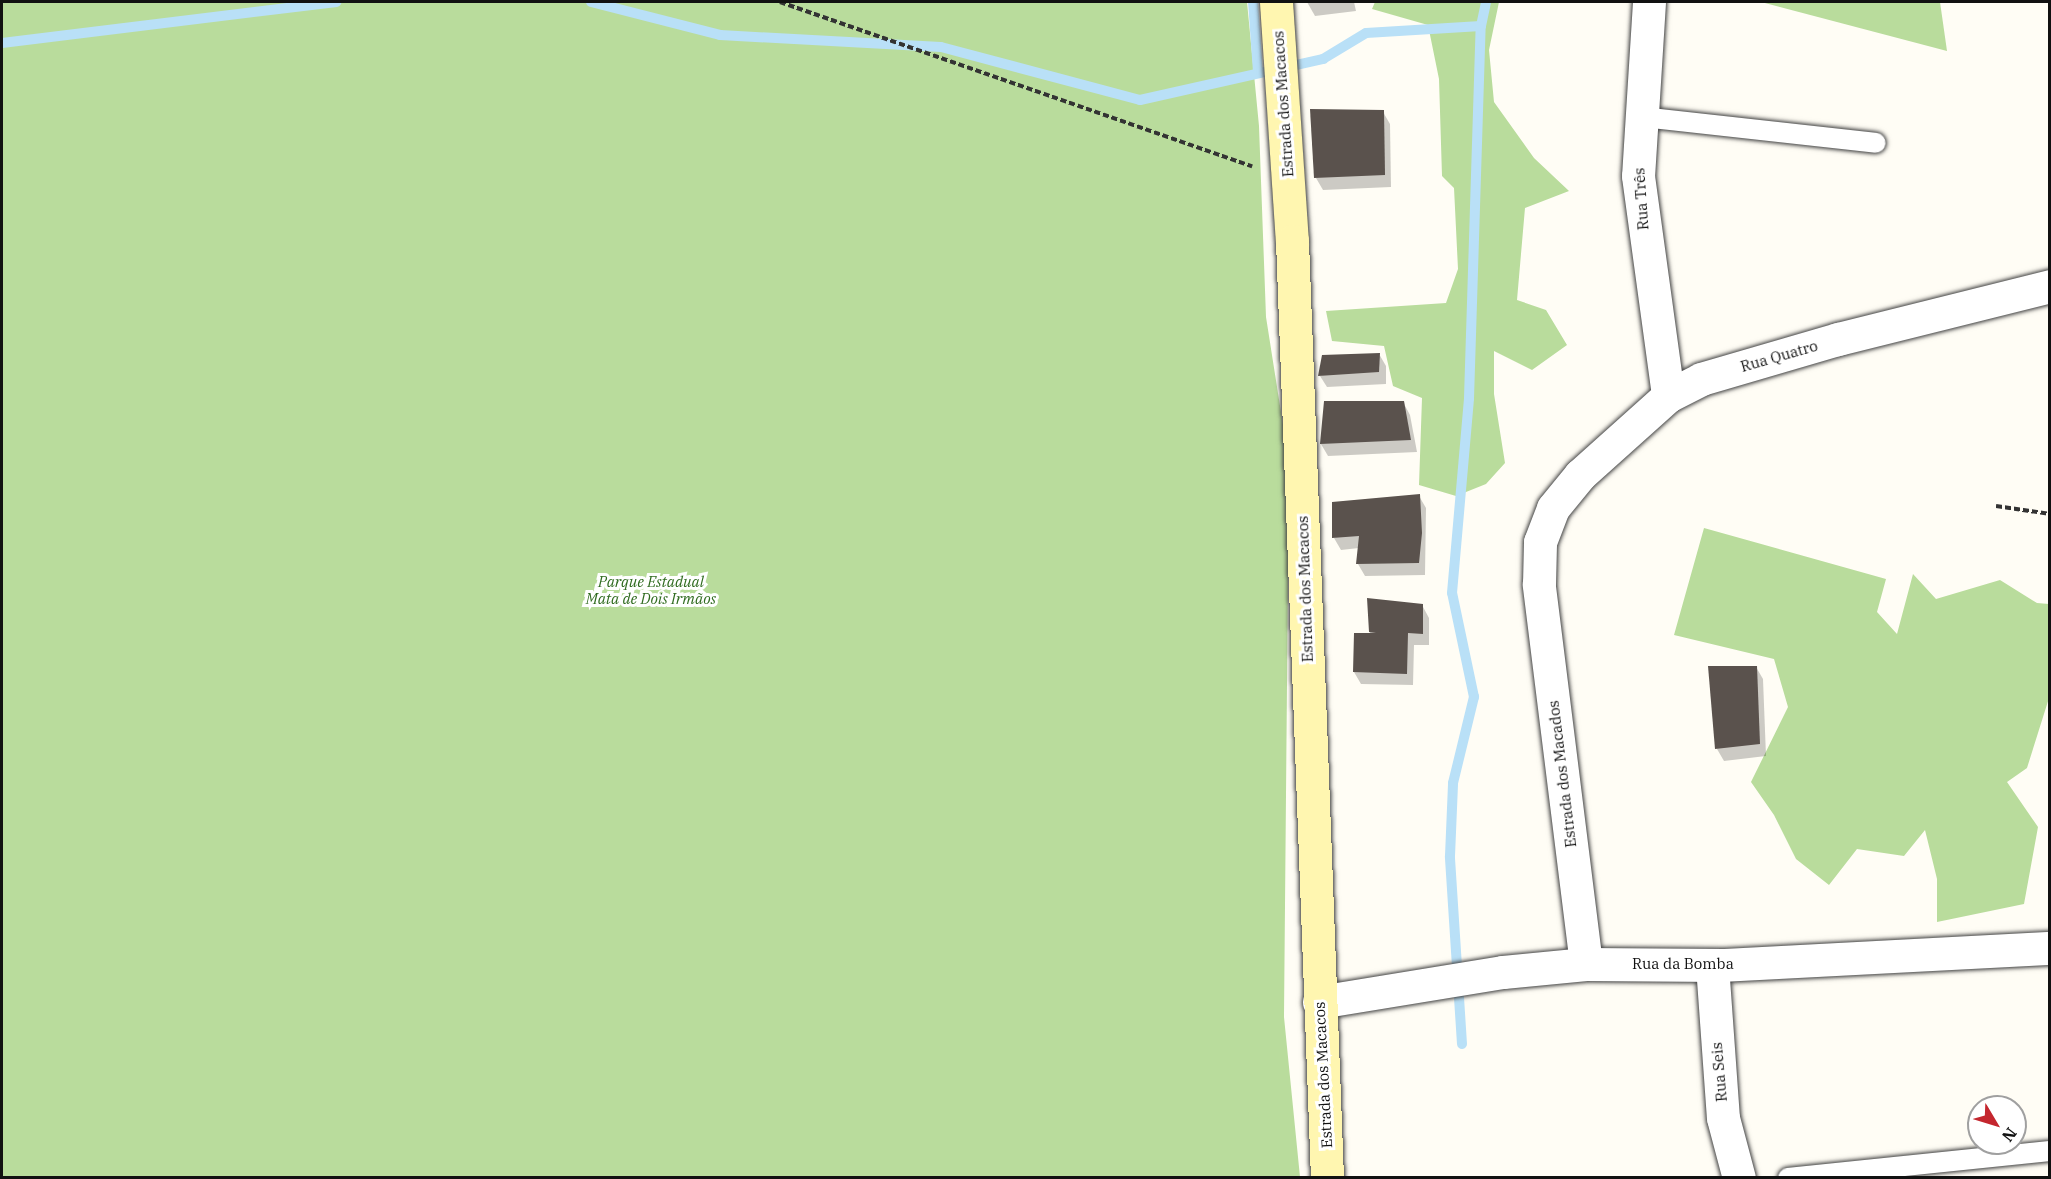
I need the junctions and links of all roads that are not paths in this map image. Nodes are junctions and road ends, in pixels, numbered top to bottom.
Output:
1 (1276, 2) edge
2 (1649, 2) edge
3 (1642, 117) junction
4 (1876, 143) dead end
5 (2049, 286) edge
6 (1668, 396) junction
7 (1553, 508) joint
8 (2049, 948) edge
9 (1586, 964) junction
10 (1712, 965) junction
11 (1319, 1002) junction
12 (2049, 1151) edge
13 (1328, 1178) edge
14 (1739, 1178) edge
15 (1788, 1178) edge

1 - 11 main road, Estrada dos Macacos
2 - 3 street, Rua Três
3 - 4 lane
3 - 6 street, Rua Três
5 - 6 street, Rua Quatro
6 - 7 street, Rua Quatro
7 - 9 street, Estrada dos Macados
8 - 10 street, Rua da Bomba
9 - 10 street, Rua da Bomba
9 - 11 street, Rua da Bomba
10 - 14 street, Rua Seis
11 - 13 main road, Estrada dos Macacos
12 - 15 lane

